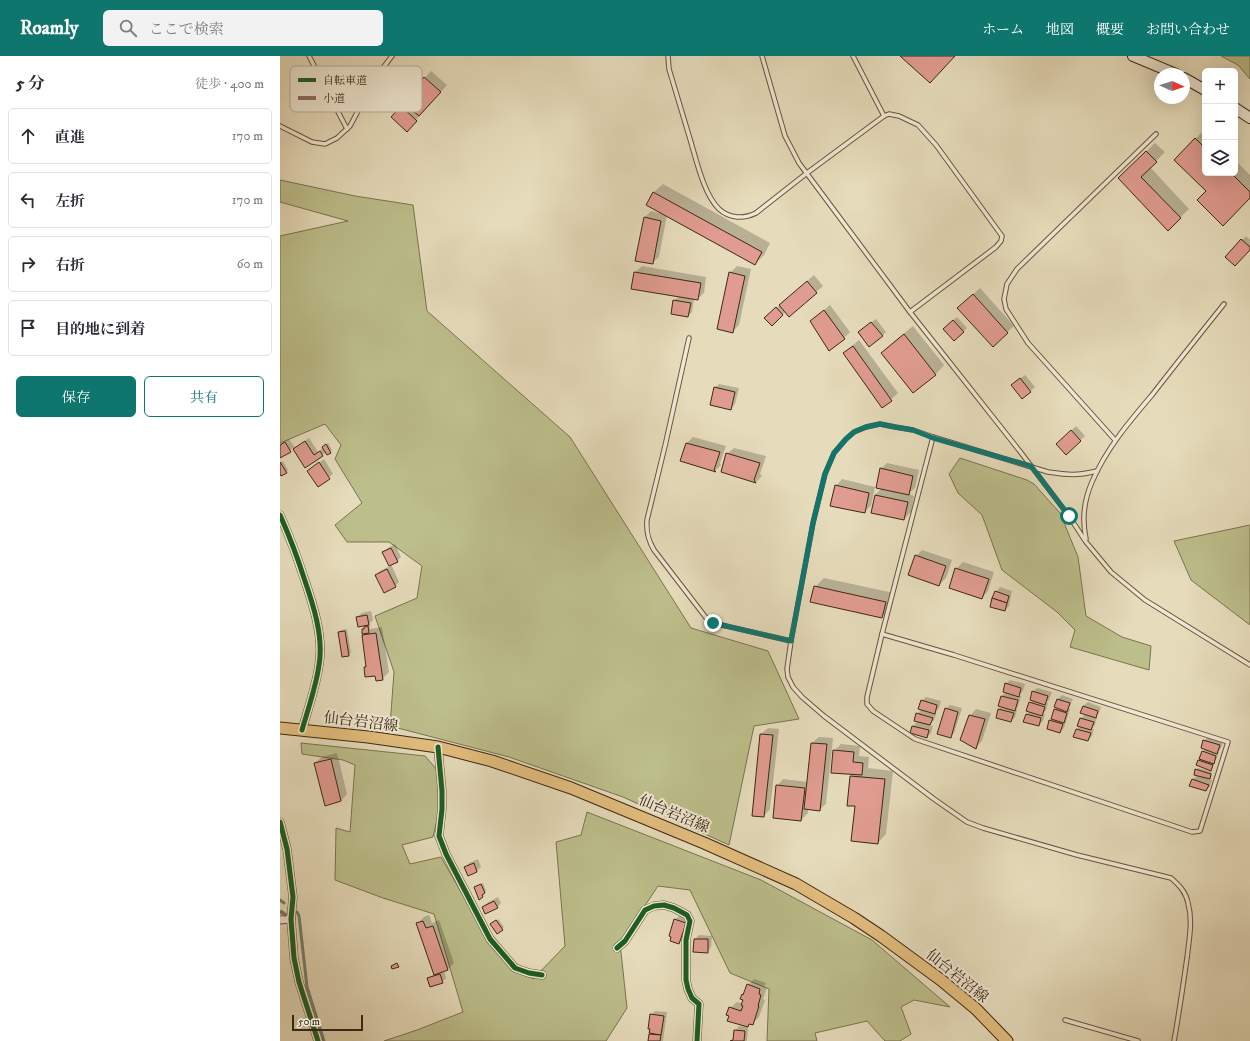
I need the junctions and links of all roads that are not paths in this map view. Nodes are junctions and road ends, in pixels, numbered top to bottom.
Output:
1 (309, 56) edge
2 (392, 56) edge
3 (668, 56) edge
4 (762, 56) edge
5 (853, 56) edge
6 (1133, 56) edge
7 (314, 66) edge
8 (384, 66) edge
9 (1162, 68) edge
10 (1190, 81) edge
11 (1202, 88) edge
12 (1238, 110) edge
13 (338, 112) edge
14 (357, 112) edge
15 (884, 116) junction
16 (1250, 118) edge
17 (280, 126) edge
18 (347, 129) junction
19 (1156, 134) dead end
20 (807, 173) junction
21 (1224, 304) dead end
22 (910, 312) junction
23 (689, 338) dead end
24 (933, 438) junction
25 (1115, 440) junction
26 (1031, 466) junction
27 (1098, 471) junction
28 (280, 515) edge
29 (1086, 542) junction
30 (882, 634) junction
31 (791, 641) junction
32 (1250, 665) edge
33 (280, 728) edge
34 (302, 730) junction
35 (438, 747) junction
36 (280, 822) edge
37 (291, 919) junction
38 (280, 920) edge
39 (617, 948) dead end
40 (542, 975) dead end
41 (1065, 1020) dead end
42 (318, 1041) edge
43 (698, 1041) edge
44 (1007, 1041) edge
45 (1138, 1041) edge
46 (1174, 1041) edge

1 - 7 lane
2 - 8 lane
3 - 20 lane
4 - 20 lane
5 - 15 lane
6 - 9 street
10 - 11 street
12 - 16 street
13 - 18 lane
14 - 18 lane
15 - 20 lane
15 - 22 lane
17 - 18 lane
19 - 25 lane
20 - 22 lane
21 - 25 lane
22 - 26 lane
23 - 31 lane
24 - 26 lane
24 - 30 lane
24 - 31 lane
25 - 27 lane
26 - 27 lane
26 - 29 lane
27 - 29 lane
28 - 34 street
29 - 32 lane
30 - 30 lane
31 - 46 lane
33 - 34 main road, 仙台岩沼線
34 - 35 main road, 仙台岩沼線
35 - 40 street
35 - 44 main road, 仙台岩沼線
36 - 37 street
37 - 38 street
37 - 42 street
39 - 43 street
41 - 45 lane

